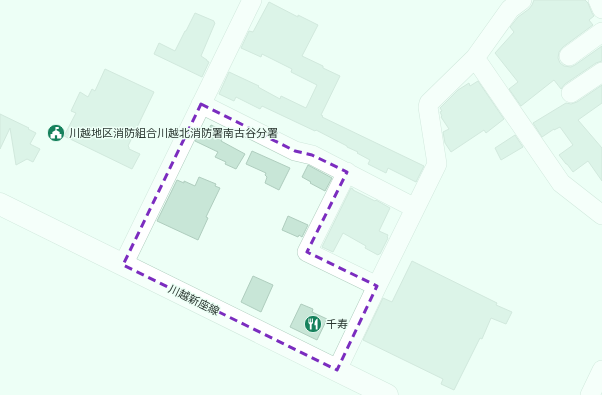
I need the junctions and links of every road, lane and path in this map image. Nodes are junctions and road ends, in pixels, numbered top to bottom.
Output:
1 (252, 0) edge
2 (522, 0) edge
3 (598, 0) edge
4 (602, 9) edge
5 (602, 32) edge
6 (569, 56) dead end
7 (474, 58) junction
8 (602, 72) edge
9 (571, 94) dead end
10 (201, 104) junction
11 (347, 172) junction
12 (0, 204) edge
13 (415, 208) junction
14 (602, 214) edge
15 (123, 265) junction
16 (377, 286) junction
17 (337, 370) junction
18 (602, 370) edge
19 (387, 395) edge
20 (590, 395) edge

1 - 10 street
2 - 7 street
3 - 4 street
5 - 6 street
7 - 13 street
7 - 14 street
8 - 9 street
10 - 11 street
10 - 15 street
11 - 13 street
11 - 16 street
12 - 15 main road, 川越新座線
13 - 16 street
15 - 17 main road, 川越新座線
16 - 17 street
17 - 19 main road, 川越新座線
18 - 20 street

